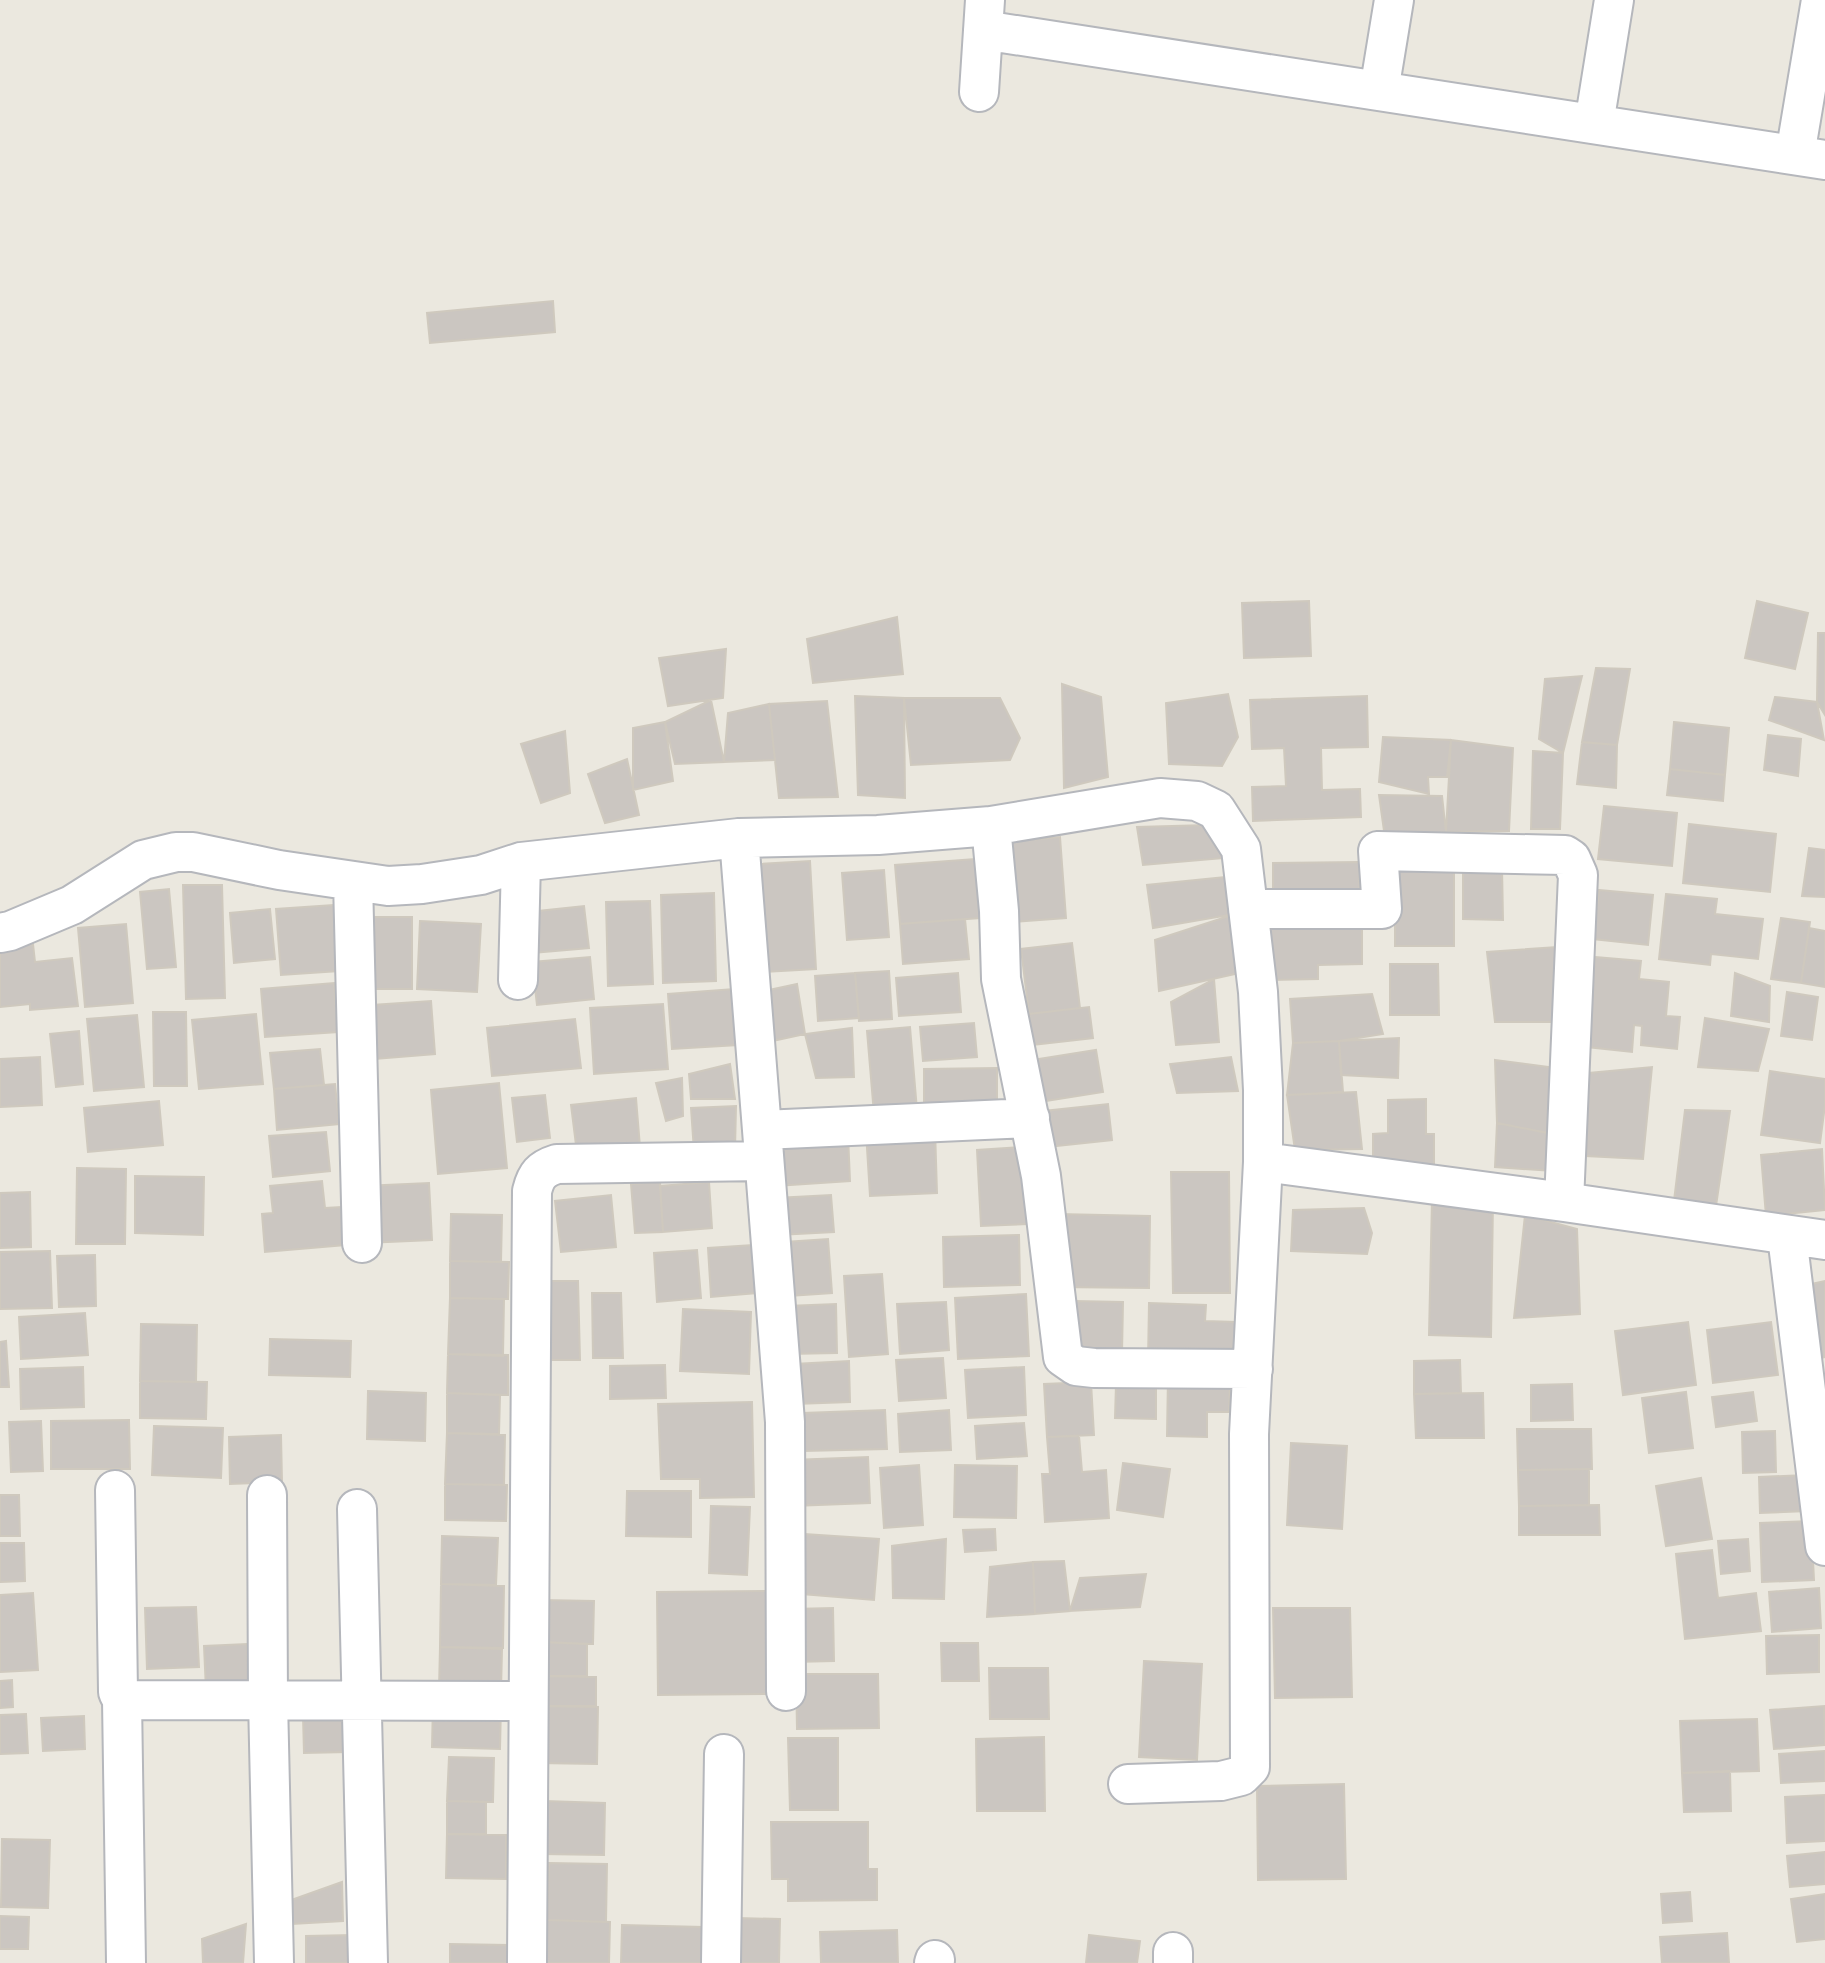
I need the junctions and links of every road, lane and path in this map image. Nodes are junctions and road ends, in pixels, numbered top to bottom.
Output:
1 (1394, 0) edge
2 (1614, 0) edge
3 (1821, 0) edge
4 (984, 15) edge
5 (1379, 91) junction
6 (979, 92) dead end
7 (1594, 124) junction
8 (1810, 158) edge
9 (991, 825) junction
10 (739, 838) junction
11 (521, 862) junction
12 (353, 881) junction
13 (1248, 909) junction
14 (0, 933) edge
15 (518, 980) dead end
16 (1030, 1118) junction
17 (763, 1146) junction
18 (1263, 1162) junction
19 (1564, 1202) junction
20 (1787, 1236) junction
21 (1825, 1240) edge
22 (362, 1243) dead end
23 (1253, 1369) junction
24 (115, 1490) dead end
25 (267, 1495) dead end
26 (357, 1509) dead end
27 (1825, 1546) edge
28 (786, 1691) dead end
29 (122, 1700) junction
30 (268, 1700) junction
31 (360, 1701) junction
32 (528, 1701) junction
33 (724, 1754) dead end
34 (1128, 1784) dead end
35 (126, 1963) edge
36 (274, 1963) edge
37 (368, 1963) edge
38 (527, 1963) edge
39 (721, 1963) edge

1 - 5 street
2 - 7 street
3 - 8 street
4 - 5 street
4 - 6 street
5 - 7 street
7 - 8 street
9 - 10 street
9 - 13 street
9 - 16 street
10 - 11 street
10 - 17 street
11 - 12 street
11 - 15 street
12 - 14 street
12 - 22 street
13 - 18 street
13 - 19 street
16 - 17 street
16 - 23 street
17 - 28 street
17 - 32 street
18 - 19 street
18 - 23 street
19 - 20 street
20 - 21 street
20 - 27 street
23 - 34 street
24 - 29 street
25 - 30 street
26 - 31 street
29 - 30 street
29 - 35 street
30 - 31 street
30 - 36 street
31 - 32 street
31 - 37 street
32 - 38 street
33 - 39 street

